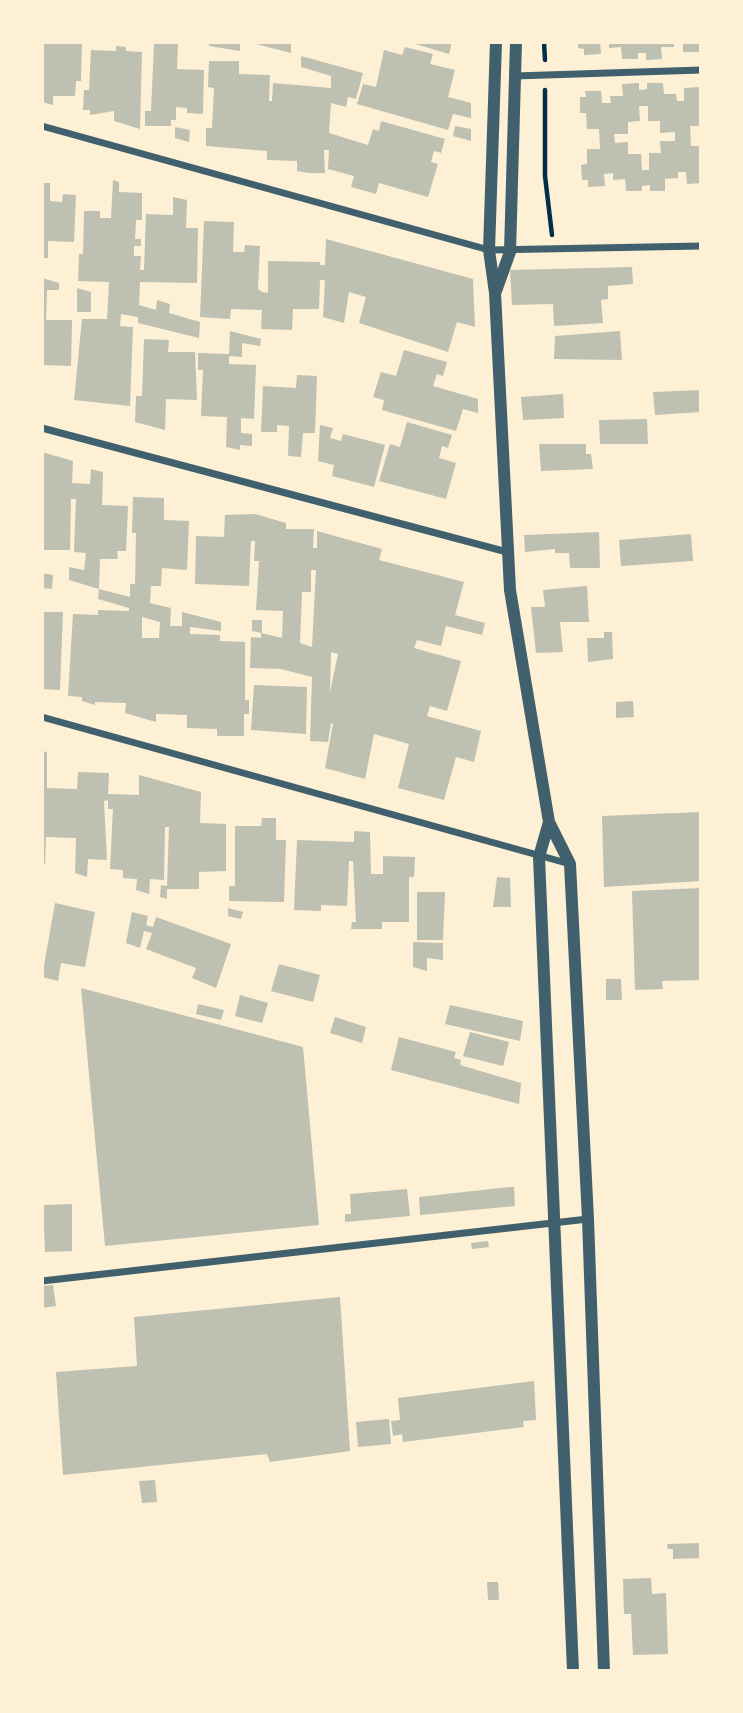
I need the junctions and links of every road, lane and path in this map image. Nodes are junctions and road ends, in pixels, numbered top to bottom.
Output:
1 (496, 42) edge
2 (516, 42) edge
3 (544, 42) edge
4 (701, 70) edge
5 (545, 75) junction
6 (516, 76) junction
7 (42, 126) edge
8 (701, 246) edge
9 (489, 250) junction
10 (553, 250) junction
11 (510, 252) junction
12 (495, 293) junction
13 (42, 428) edge
14 (507, 552) junction
15 (42, 717) edge
16 (549, 822) junction
17 (539, 857) junction
18 (570, 864) junction
19 (587, 1219) junction
20 (554, 1222) junction
21 (42, 1281) edge
22 (573, 1671) edge
23 (604, 1671) edge

1 - 9 street
2 - 6 street
3 - 5 path
4 - 5 street
5 - 6 street
5 - 10 path
6 - 11 street
7 - 9 street
8 - 10 street
9 - 11 street
9 - 12 street
10 - 11 street
11 - 12 street
12 - 14 street
13 - 14 street
14 - 16 street
15 - 17 street
16 - 17 street
16 - 18 street
17 - 18 street
17 - 20 street
18 - 19 street
19 - 20 street
19 - 23 street
20 - 21 street
20 - 22 street

